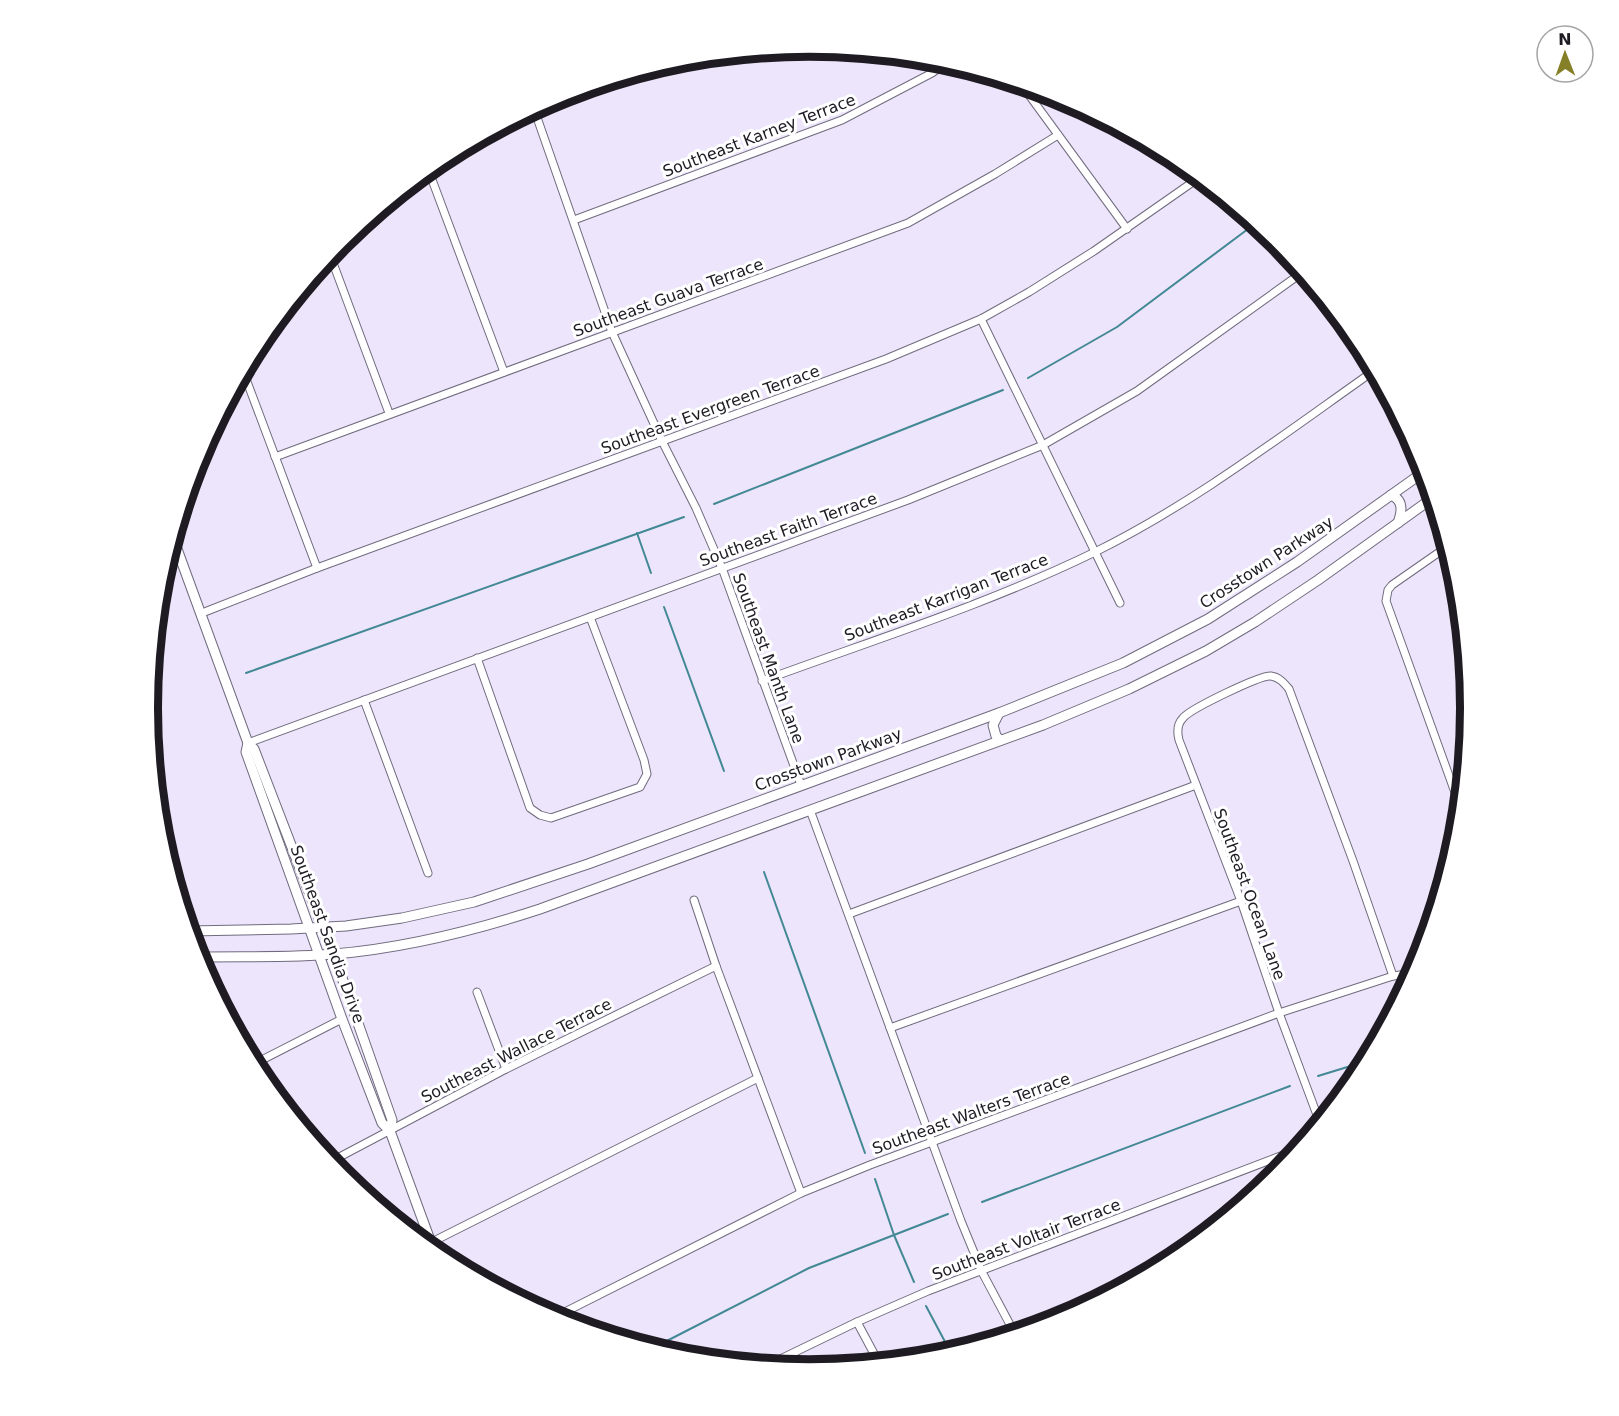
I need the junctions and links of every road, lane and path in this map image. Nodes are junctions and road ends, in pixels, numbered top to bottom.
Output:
1 (936, 70) edge
2 (1030, 96) edge
3 (537, 117) edge
4 (1058, 135) junction
5 (432, 179) edge
6 (1192, 182) edge
7 (574, 220) junction
8 (1127, 229) junction
9 (333, 265) edge
10 (1297, 277) edge
11 (981, 319) junction
12 (612, 332) junction
13 (504, 372) junction
14 (1368, 375) edge
15 (247, 381) edge
16 (388, 414) junction
17 (662, 441) junction
18 (1043, 445) junction
19 (275, 457) junction
20 (1417, 476) edge
21 (1391, 495) junction
22 (1427, 502) edge
23 (1398, 523) junction
24 (178, 551) edge
25 (1441, 551) edge
26 (1095, 552) junction
27 (317, 568) junction
28 (722, 568) junction
29 (1120, 603) dead end
30 (202, 613) junction
31 (590, 617) junction
32 (477, 658) junction
33 (762, 681) junction
34 (364, 700) junction
35 (999, 712) junction
36 (1000, 740) junction
37 (248, 743) junction
38 (801, 785) junction
39 (1196, 785) junction
40 (1455, 792) edge
41 (810, 810) junction
42 (428, 873) dead end
43 (694, 900) dead end
44 (1241, 901) junction
45 (849, 914) junction
46 (310, 928) junction
47 (323, 928) junction
48 (198, 931) edge
49 (333, 954) junction
50 (320, 955) junction
51 (208, 957) edge
52 (716, 966) junction
53 (1403, 975) edge
54 (1393, 976) junction
55 (477, 992) dead end
56 (1279, 1013) junction
57 (342, 1019) junction
58 (890, 1028) junction
59 (262, 1060) edge
60 (506, 1069) junction
61 (758, 1078) junction
62 (1317, 1115) edge
63 (390, 1131) junction
64 (933, 1141) junction
65 (1281, 1156) edge
66 (339, 1157) edge
67 (801, 1193) junction
68 (425, 1233) edge
69 (438, 1242) edge
70 (982, 1272) junction
71 (566, 1311) edge
72 (857, 1322) junction
73 (1011, 1327) edge
74 (875, 1355) edge
75 (782, 1358) edge

1 - 7 street, Southeast Karney Terrace
2 - 4 street
3 - 7 street, Southeast Manth Lane
4 - 8 street
4 - 12 street, Southeast Guava Terrace
5 - 13 street
6 - 8 street, Southeast Evergreen Terrace
7 - 12 street, Southeast Manth Lane
8 - 11 street, Southeast Evergreen Terrace
9 - 16 street
10 - 18 street, Southeast Faith Terrace
11 - 17 street, Southeast Evergreen Terrace
11 - 18 street
12 - 13 street, Southeast Guava Terrace
12 - 17 street, Southeast Manth Lane
13 - 16 street, Southeast Guava Terrace
14 - 26 street, Southeast Karrigan Terrace
15 - 19 street
16 - 19 street, Southeast Guava Terrace
17 - 27 street, Southeast Evergreen Terrace
17 - 28 street, Southeast Manth Lane
18 - 26 street
18 - 28 street, Southeast Faith Terrace
19 - 27 street
20 - 21 main road, Crosstown Parkway
21 - 23 main road
21 - 35 main road, Crosstown Parkway
22 - 23 main road
23 - 36 main road
24 - 30 main road, Southeast Sandia Drive
25 - 40 street
26 - 29 street
26 - 33 street, Southeast Karrigan Terrace
27 - 30 street, Southeast Evergreen Terrace
28 - 31 street, Southeast Faith Terrace
28 - 33 street, Southeast Manth Lane
30 - 37 main road, Southeast Sandia Drive
31 - 32 street, Southeast Faith Terrace
31 - 32 street
32 - 34 street, Southeast Faith Terrace
33 - 38 street, Southeast Manth Lane
34 - 37 street, Southeast Faith Terrace
34 - 42 street
35 - 36 main road
35 - 38 main road, Crosstown Parkway
36 - 41 main road
37 - 46 main road, Southeast Sandia Drive
37 - 47 main road, Southeast Sandia Drive
38 - 47 main road, Crosstown Parkway
39 - 44 street, Southeast Ocean Lane
39 - 45 street
39 - 54 street, Southeast Ocean Lane
41 - 45 street
41 - 49 main road
43 - 52 street
44 - 56 street, Southeast Ocean Lane
44 - 58 street
45 - 58 street
46 - 47 main road, Crosstown Parkway
46 - 48 main road, Crosstown Parkway
46 - 50 main road, Southeast Sandia Drive
47 - 49 main road, Southeast Sandia Drive
49 - 50 main road
49 - 63 main road, Southeast Sandia Drive
50 - 51 main road
50 - 57 main road, Southeast Sandia Drive
52 - 60 street, Southeast Wallace Terrace
52 - 61 street
53 - 54 street, Southeast Walters Terrace
54 - 56 street, Southeast Walters Terrace
55 - 60 street
56 - 62 street, Southeast Ocean Lane
56 - 64 street, Southeast Walters Terrace
57 - 59 street
57 - 63 main road, Southeast Sandia Drive
58 - 64 street
60 - 63 street, Southeast Wallace Terrace
61 - 67 street
61 - 69 street
63 - 66 street, Southeast Wallace Terrace
63 - 68 main road, Southeast Sandia Drive
64 - 67 street, Southeast Walters Terrace
64 - 70 street
65 - 70 street, Southeast Voltair Terrace
67 - 71 street, Southeast Walters Terrace
70 - 72 street, Southeast Voltair Terrace
70 - 73 street
72 - 74 street
72 - 75 street, Southeast Voltair Terrace

